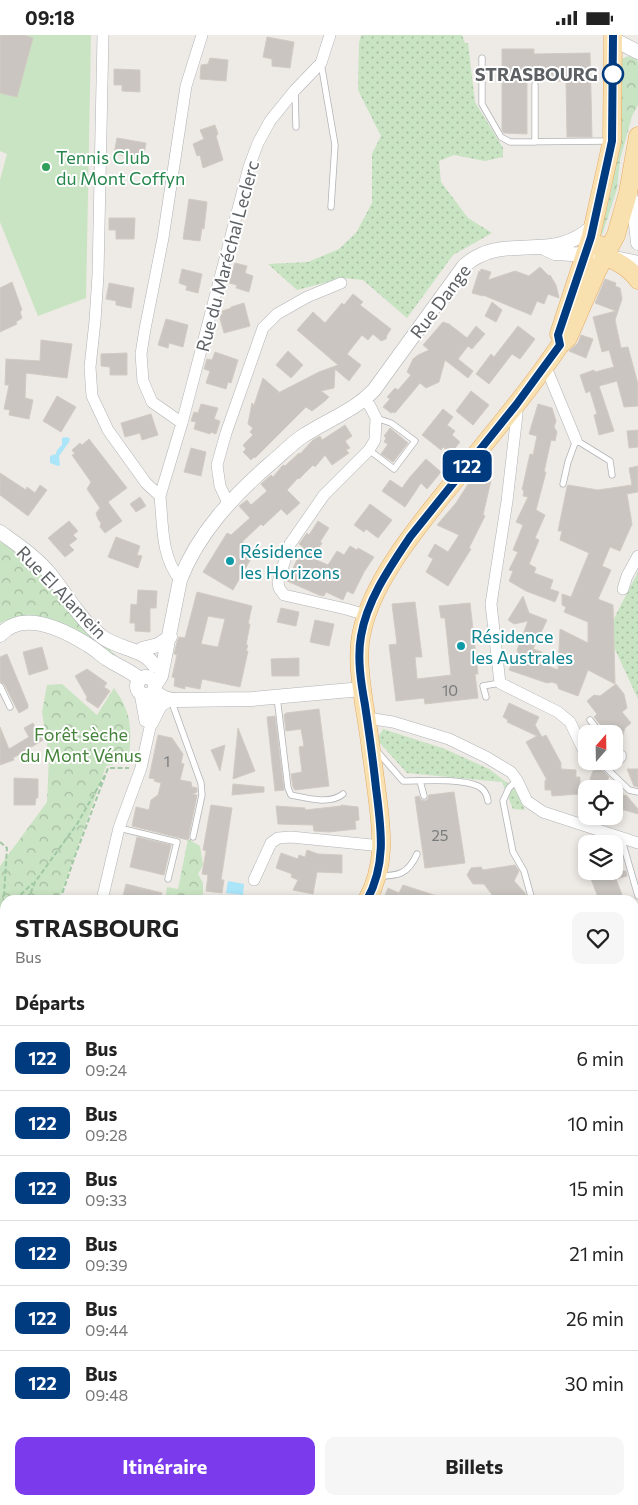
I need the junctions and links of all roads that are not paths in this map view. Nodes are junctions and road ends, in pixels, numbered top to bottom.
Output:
1 (104, 35) edge
2 (202, 35) edge
3 (330, 35) edge
4 (613, 37) edge
5 (638, 52) edge
6 (482, 57) dead end
7 (321, 63) junction
8 (535, 85) dead end
9 (295, 90) junction
10 (296, 127) dead end
11 (638, 136) edge
12 (534, 141) junction
13 (612, 141) junction
14 (606, 167) junction
15 (630, 173) junction
16 (628, 193) junction
17 (331, 207) dead end
18 (594, 225) junction
19 (638, 243) edge
20 (543, 248) junction
21 (602, 250) junction
22 (586, 255) junction
23 (638, 263) edge
24 (638, 280) edge
25 (592, 282) junction
26 (341, 283) dead end
27 (560, 345) junction
28 (546, 365) junction
29 (364, 400) junction
30 (516, 405) junction
31 (376, 418) junction
32 (182, 423) junction
33 (576, 440) junction
34 (369, 450) junction
35 (612, 475) dead end
36 (563, 484) dead end
37 (160, 496) junction
38 (228, 503) junction
39 (0, 532) edge
40 (638, 555) edge
41 (180, 580) junction
42 (624, 589) dead end
43 (366, 615) junction
44 (0, 635) edge
45 (170, 637) junction
46 (126, 649) junction
47 (142, 649) junction
48 (151, 678) junction
49 (500, 683) junction
50 (0, 686) edge
51 (362, 689) junction
52 (277, 697) junction
53 (486, 697) dead end
54 (169, 700) junction
55 (10, 707) dead end
56 (366, 718) junction
57 (590, 720) dead end
58 (594, 725) edge
59 (149, 726) junction
60 (578, 737) edge
61 (371, 745) junction
62 (608, 770) edge
63 (517, 780) junction
64 (420, 781) junction
65 (638, 792) edge
66 (343, 794) dead end
67 (424, 796) dead end
68 (488, 801) dead end
69 (119, 828) junction
70 (614, 835) edge
71 (193, 837) dead end
72 (623, 838) edge
73 (638, 843) edge
74 (623, 844) edge
75 (382, 847) junction
76 (417, 854) dead end
77 (376, 876) junction
78 (168, 879) dead end
79 (254, 880) dead end
80 (638, 894) edge
81 (103, 895) edge
82 (369, 895) edge
83 (531, 895) edge

1 - 37 street
2 - 32 street
3 - 7 street, Rue du Maréchal Leclerc
4 - 5 street
4 - 13 main road
6 - 12 lane
7 - 9 street, Rue du Maréchal Leclerc
7 - 17 lane
8 - 12 lane
9 - 10 lane
9 - 32 street, Rue du Maréchal Leclerc
11 - 15 main road
12 - 13 lane
13 - 14 main road
14 - 18 main road
14 - 21 main road
15 - 16 main road
15 - 21 main road
16 - 19 street
16 - 21 main road
18 - 20 street, Rue Dange
18 - 22 main road
20 - 22 street, Rue Dange
20 - 29 street, Rue Dange
21 - 22 main road
21 - 23 street
21 - 24 main road
21 - 25 main road
22 - 25 main road
22 - 27 main road
25 - 27 main road
26 - 38 street
27 - 28 main road
28 - 30 main road
28 - 33 street
29 - 31 street
29 - 38 street, Rue Dange
30 - 43 main road
30 - 49 street
31 - 34 street
31 - 34 lane
32 - 37 street, Rue du Maréchal Leclerc
33 - 35 lane
33 - 36 lane
34 - 43 street
37 - 41 street
38 - 41 street, Rue Dange
39 - 46 street, Rue El Alamein
40 - 42 street
41 - 45 street, Rue Dange
43 - 51 main road
44 - 48 street
45 - 47 street
45 - 48 street, Rue Dange
46 - 47 street, Rue El Alamein
46 - 48 street, Rue El Alamein
47 - 48 street, Rue El Alamein
48 - 54 street
48 - 59 street
49 - 53 lane
49 - 60 street
50 - 55 lane
51 - 52 street
51 - 56 main road
52 - 54 street
52 - 66 lane
54 - 59 street
54 - 71 lane
56 - 61 main road
56 - 63 street
57 - 58 lane
59 - 69 street
61 - 64 lane
61 - 75 main road
62 - 65 lane
63 - 70 street
63 - 83 lane
64 - 67 lane
64 - 68 lane
69 - 78 lane
69 - 81 street
72 - 73 street
74 - 80 lane
75 - 77 main road
75 - 79 street
76 - 77 lane
77 - 82 main road

